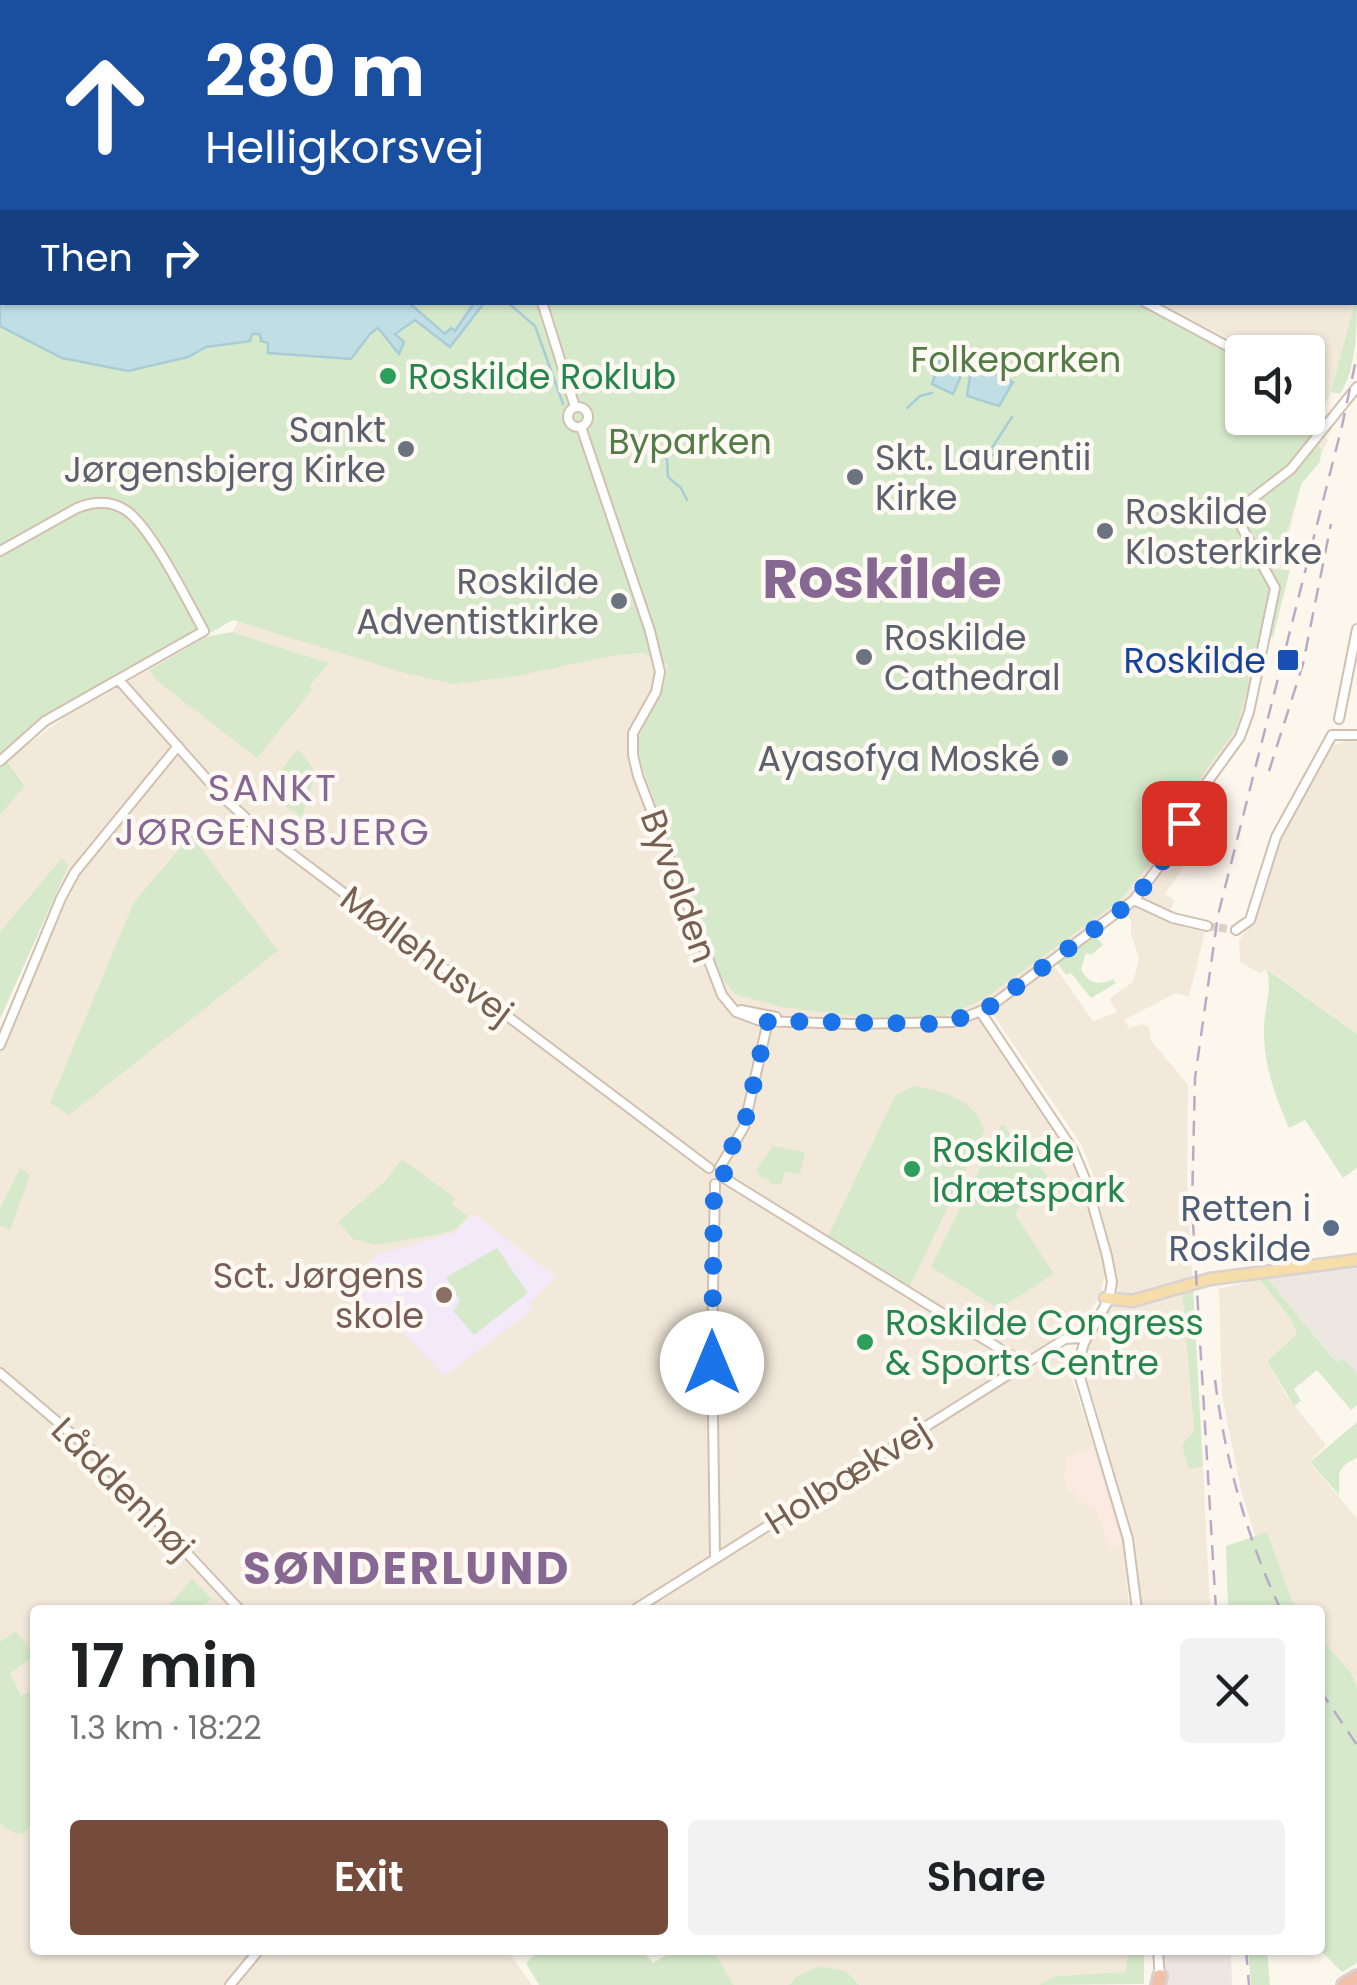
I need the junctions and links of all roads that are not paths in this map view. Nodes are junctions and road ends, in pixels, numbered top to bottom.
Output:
1 (543, 305) edge
2 (1151, 305) edge
3 (1225, 345) edge
4 (1357, 387) edge
5 (575, 407) junction
6 (581, 427) junction
7 (1326, 427) joint
8 (0, 551) edge
9 (1357, 629) edge
10 (119, 680) junction
11 (1343, 726) junction
12 (1357, 733) edge
13 (1332, 736) junction
14 (178, 746) junction
15 (0, 761) edge
16 (1134, 900) junction
17 (1207, 926) tunnel mouth
18 (1236, 930) dead end
19 (980, 1011) junction
20 (769, 1019) junction
21 (0, 1045) edge
22 (720, 1167) junction
23 (709, 1168) junction
24 (724, 1178) junction
25 (715, 1184) junction
26 (1357, 1257) edge
27 (1107, 1298) junction
28 (1081, 1342) junction
29 (1020, 1368) junction
30 (0, 1373) edge
31 (716, 1557) junction
32 (235, 1605) edge
33 (642, 1605) edge
34 (1135, 1605) edge
35 (256, 1955) edge
36 (1156, 1955) edge
37 (1357, 1978) edge
38 (1158, 1983) edge
39 (230, 1985) edge
40 (1344, 1985) edge

1 - 5 street
2 - 3 street
4 - 7 street
5 - 6 street
5 - 6 street
6 - 20 street, Byvolden
7 - 16 street
8 - 10 street
9 - 11 street
10 - 14 street, Møllehusvej
10 - 15 street
11 - 12 street
11 - 13 street
11 - 13 street
13 - 18 street
14 - 21 street
14 - 23 street, Møllehusvej
16 - 17 street
16 - 19 street
19 - 20 street
19 - 27 street
20 - 22 street
22 - 23 street
22 - 24 street
23 - 25 street
24 - 25 street
24 - 29 street
25 - 31 street
26 - 27 main road
27 - 28 street
28 - 29 street, Holbækvej
28 - 34 street
29 - 31 street, Holbækvej
30 - 32 street, Låddenhøj
31 - 33 street, Holbækvej
35 - 39 street
36 - 38 street
37 - 40 highway

